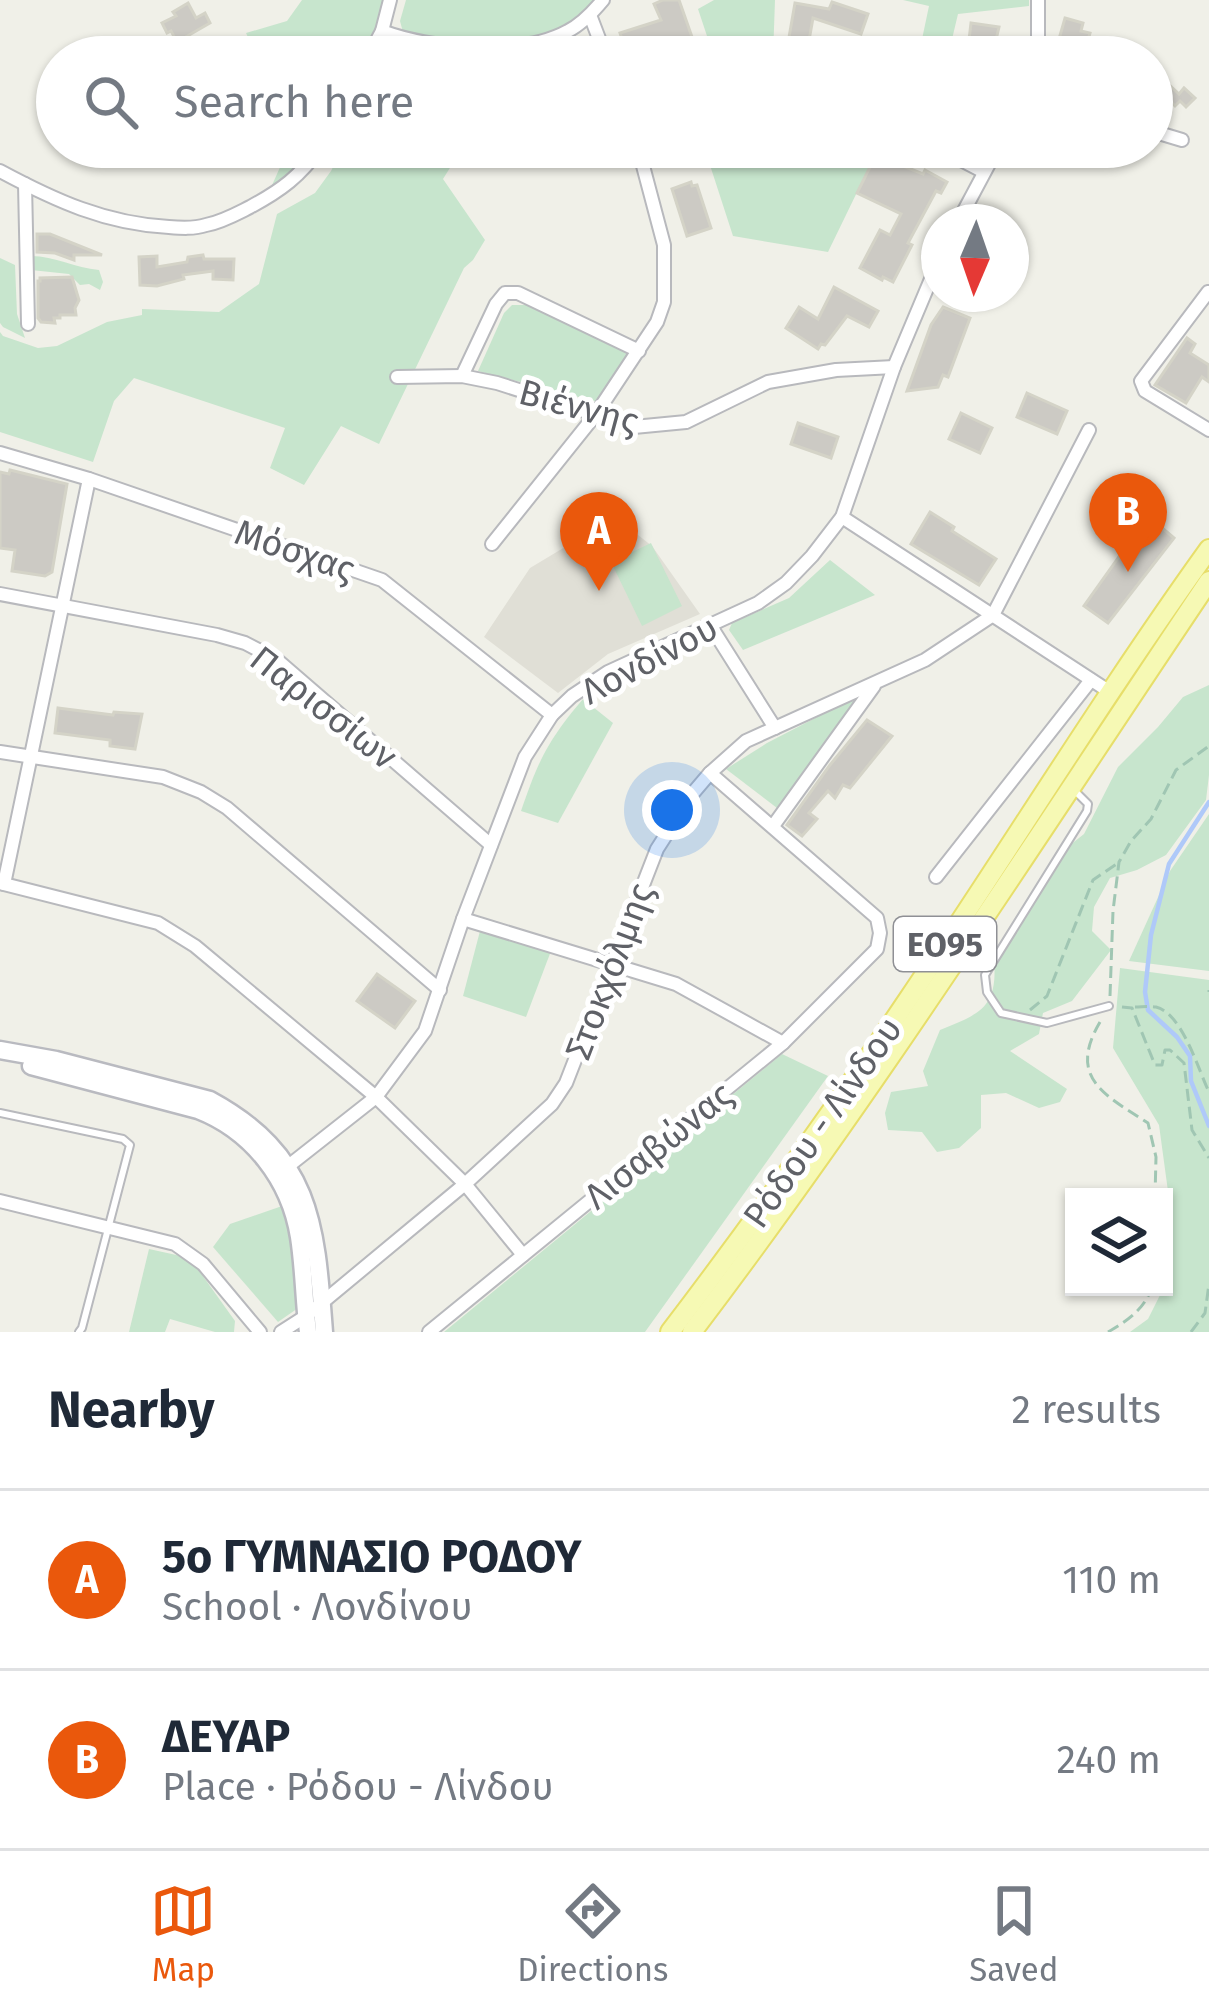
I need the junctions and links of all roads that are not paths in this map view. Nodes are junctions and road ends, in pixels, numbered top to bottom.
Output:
1 (390, 0) edge
2 (603, 0) edge
3 (1038, 0) edge
4 (590, 15) junction
5 (382, 32) junction
6 (380, 36) edge
7 (395, 36) edge
8 (557, 36) edge
9 (598, 36) edge
10 (1038, 36) edge
11 (1173, 137) edge
12 (1182, 140) dead end
13 (305, 168) edge
14 (644, 168) edge
15 (976, 168) edge
16 (986, 168) edge
17 (0, 171) edge
18 (984, 172) junction
19 (25, 184) junction
20 (967, 204) edge
21 (1208, 292) edge
22 (921, 303) edge
23 (28, 324) dead end
24 (639, 351) junction
25 (894, 367) junction
26 (462, 376) junction
27 (397, 377) dead end
28 (596, 414) junction
29 (1089, 430) dead end
30 (1209, 430) edge
31 (0, 453) edge
32 (89, 479) junction
33 (842, 517) junction
34 (492, 544) dead end
35 (1209, 549) edge
36 (1209, 581) edge
37 (0, 594) edge
38 (63, 605) junction
39 (993, 615) junction
40 (710, 625) junction
41 (1091, 680) junction
42 (875, 685) junction
43 (1110, 692) junction
44 (552, 716) junction
45 (775, 728) junction
46 (0, 752) edge
47 (31, 758) junction
48 (710, 773) junction
49 (1070, 786) junction
50 (773, 826) junction
51 (491, 844) junction
52 (936, 877) dead end
53 (2, 884) edge
54 (463, 919) junction
55 (611, 962) junction
56 (440, 991) junction
57 (1109, 1006) road end
58 (783, 1043) junction
59 (0, 1050) edge
60 (0, 1062) edge
61 (376, 1097) junction
62 (0, 1113) edge
63 (281, 1172) junction
64 (465, 1184) junction
65 (0, 1201) edge
66 (110, 1227) junction
67 (523, 1255) junction
68 (322, 1303) junction
69 (307, 1324) edge
70 (79, 1332) edge
71 (260, 1332) edge
72 (281, 1332) edge
73 (324, 1332) edge
74 (429, 1332) edge
75 (670, 1332) edge
76 (692, 1332) edge

1 - 5 street
2 - 4 street
3 - 10 street
4 - 8 street
4 - 9 street
5 - 6 street
5 - 7 street
11 - 12 street
13 - 19 street
14 - 24 street
15 - 18 street
16 - 18 street
17 - 19 street
18 - 20 street
19 - 23 street
21 - 30 street
22 - 25 street, Λονδίνου
24 - 26 street
24 - 28 street
25 - 28 street, Βιέννης
25 - 33 street, Λονδίνου
26 - 27 street, Βιέννης
26 - 28 street, Βιέννης
28 - 34 street
29 - 39 street, Στοκχόλμης
31 - 32 street, Μόσχας
32 - 38 street
32 - 44 street, Μόσχας
33 - 39 street
33 - 40 street, Λονδίνου
35 - 43 main road, Ρόδου - Λίνδου / ΕΟ95
36 - 49 main road, Ρόδου - Λίνδου / ΕΟ95
37 - 38 street, Παρισσίων
38 - 47 street
38 - 51 street, Παρισσίων
39 - 41 street
39 - 42 street, Στοκχόλμης
40 - 44 street, Λονδίνου
40 - 45 street
41 - 43 street
41 - 52 street
42 - 45 street, Στοκχόλμης
42 - 50 street
43 - 75 main road, Ρόδου - Λίνδου / ΕΟ95
44 - 51 street, Λονδίνου
45 - 48 street, Στοκχόλμης
46 - 47 street
47 - 53 street
47 - 56 street
48 - 50 street
48 - 55 street, Στοκχόλμης
49 - 57 lane
49 - 76 main road, Ρόδου - Λίνδου / ΕΟ95
50 - 58 street, Λισαβώνας
51 - 54 street, Λονδίνου
53 - 61 street
54 - 55 street
54 - 56 street, Λονδίνου
55 - 58 street
55 - 64 street, Στοκχόλμης
56 - 61 street, Λονδίνου
58 - 67 street, Λισαβώνας
59 - 63 main road
60 - 63 main road
61 - 63 street, Λονδίνου
61 - 64 street
62 - 66 lane
63 - 68 main road
63 - 69 main road
64 - 67 street
64 - 68 street, Στοκχόλμης
65 - 66 street
66 - 70 lane
66 - 71 street
67 - 74 street, Λισαβώνας
68 - 69 street, Στοκχόλμης
68 - 73 main road
69 - 72 street, Στοκχόλμης

